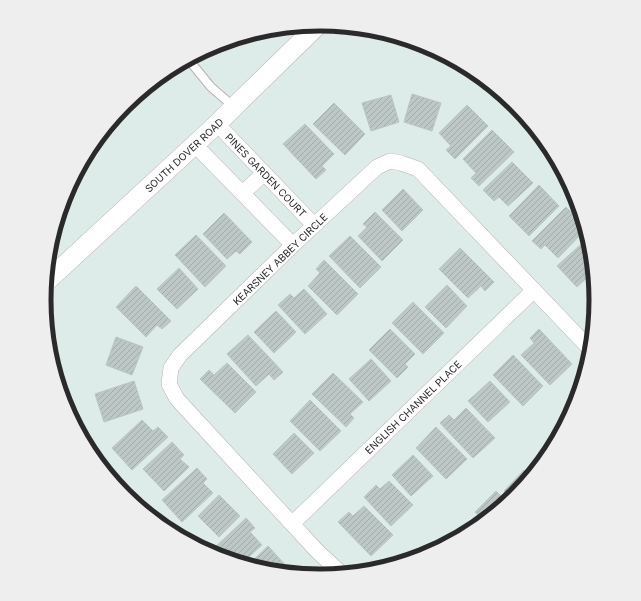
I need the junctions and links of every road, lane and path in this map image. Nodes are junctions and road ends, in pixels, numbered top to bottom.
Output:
1 (311, 32) edge
2 (192, 64) edge
3 (234, 107) junction
4 (218, 124) junction
5 (196, 145) junction
6 (264, 173) junction
7 (243, 193) junction
8 (314, 225) junction
9 (293, 245) junction
10 (52, 276) edge
11 (534, 290) junction
12 (586, 345) edge
13 (292, 524) junction
14 (337, 569) edge

1 - 3 street, SOUTH DOVER ROAD
2 - 3 lane
3 - 4 street, SOUTH DOVER ROAD
4 - 5 street, SOUTH DOVER ROAD
4 - 6 street, PINES GARDEN COURT
5 - 7 street
5 - 10 street, SOUTH DOVER ROAD
6 - 7 street
6 - 8 street, PINES GARDEN COURT
7 - 9 street
8 - 9 street, KEARSNEY ABBEY CIRCLE
8 - 11 street, KEARSNEY ABBEY CIRCLE
9 - 13 street, KEARSNEY ABBEY CIRCLE
11 - 12 street, KEARSNEY ABBEY CIRCLE
11 - 13 street, ENGLISH CHANNEL PLACE
13 - 14 street, KEARSNEY ABBEY CIRCLE

